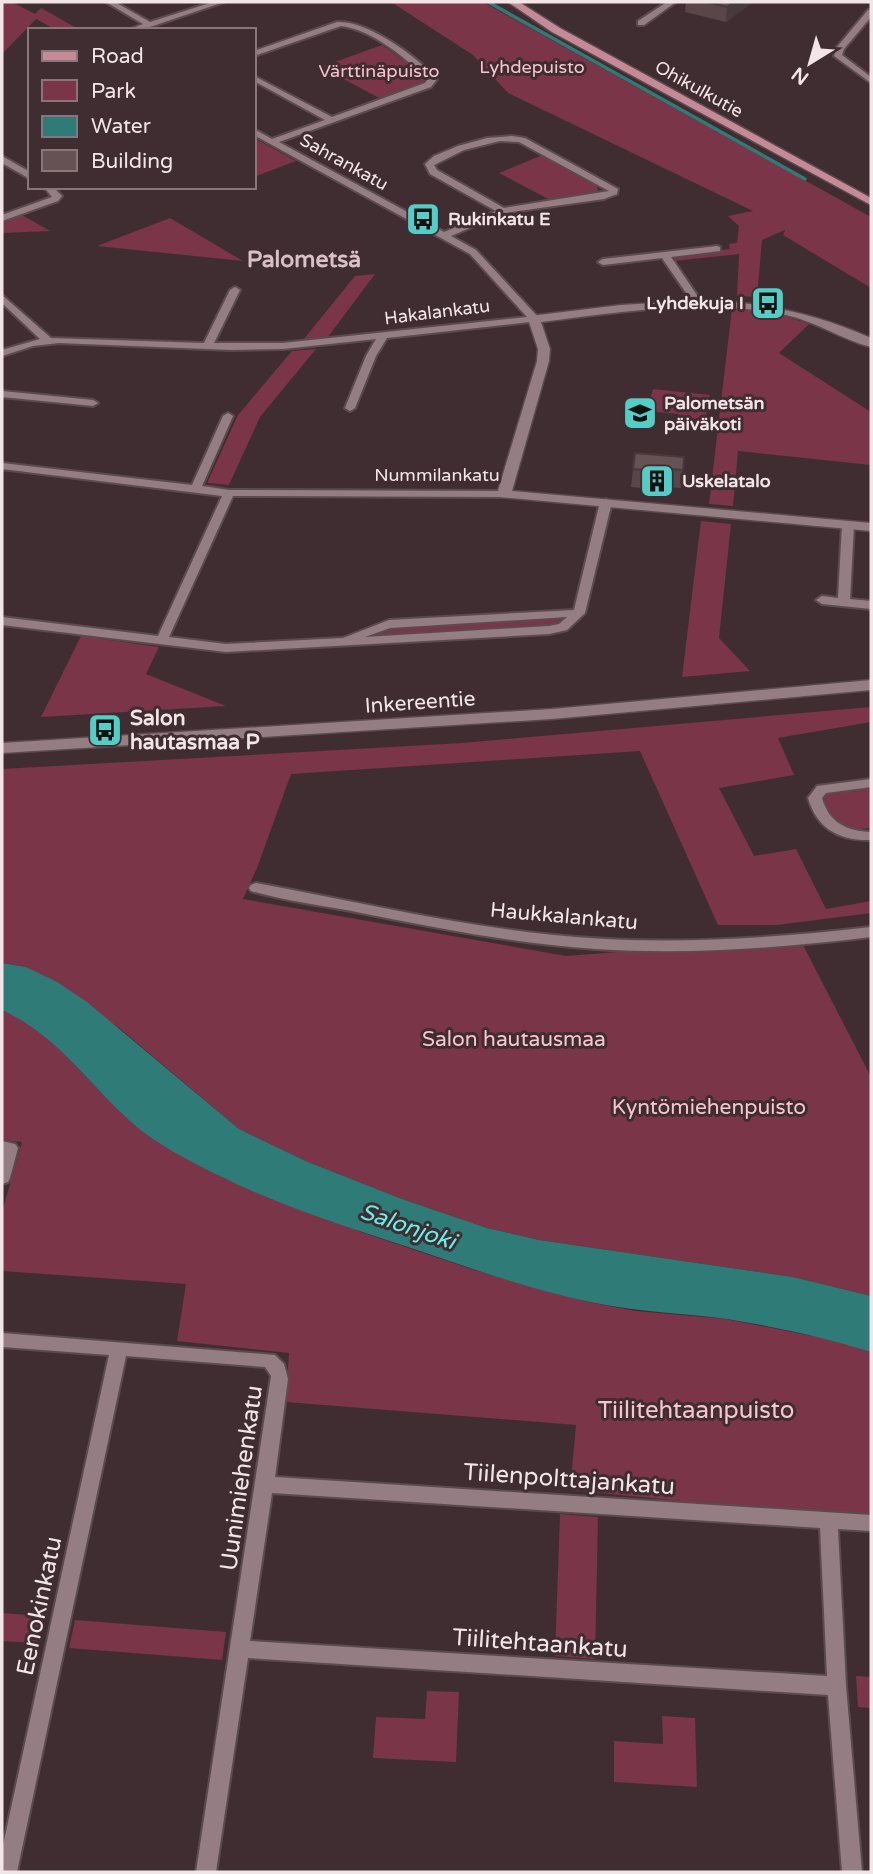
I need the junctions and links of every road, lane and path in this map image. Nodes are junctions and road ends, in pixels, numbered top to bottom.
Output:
1 (110, 2) edge
2 (220, 2) edge
3 (513, 2) edge
4 (657, 2) edge
5 (670, 3) edge
6 (871, 12) edge
7 (642, 23) dead end
8 (149, 24) junction
9 (138, 28) edge
10 (256, 53) edge
11 (256, 79) edge
12 (871, 81) edge
13 (332, 120) junction
14 (256, 133) edge
15 (271, 142) junction
16 (2, 159) edge
17 (28, 175) edge
18 (50, 189) edge
19 (871, 202) edge
20 (503, 211) junction
21 (2, 218) edge
22 (444, 236) junction
23 (717, 249) dead end
24 (664, 254) junction
25 (603, 261) dead end
26 (235, 290) dead end
27 (2, 298) edge
28 (696, 301) junction
29 (534, 319) junction
30 (383, 336) junction
31 (47, 340) junction
32 (871, 343) edge
33 (208, 346) junction
34 (2, 353) edge
35 (2, 394) edge
36 (93, 403) dead end
37 (350, 408) dead end
38 (228, 416) dead end
39 (2, 466) edge
40 (196, 488) junction
41 (229, 492) junction
42 (504, 494) junction
43 (606, 502) junction
44 (848, 525) junction
45 (871, 527) edge
46 (822, 600) dead end
47 (844, 602) junction
48 (871, 606) edge
49 (2, 621) edge
50 (163, 640) junction
51 (871, 680) edge
52 (871, 685) edge
53 (840, 687) junction
54 (2, 748) edge
55 (871, 783) edge
56 (871, 836) edge
57 (256, 888) dead end
58 (871, 932) edge
59 (6, 1148) edge
60 (2, 1178) edge
61 (2, 1340) edge
62 (119, 1349) junction
63 (264, 1484) junction
64 (829, 1520) junction
65 (871, 1522) edge
66 (240, 1649) junction
67 (837, 1686) junction
68 (8, 1872) edge
69 (206, 1872) edge
70 (852, 1872) edge

1 - 8 street
2 - 8 street
3 - 19 main road, Ohikulkutie
4 - 5 street
5 - 7 street
6 - 12 street
8 - 9 street
10 - 13 street
11 - 13 street
13 - 15 street
14 - 15 street, Sahrankatu
15 - 22 street, Sahrankatu
16 - 17 street
18 - 21 street
20 - 20 street
20 - 22 street
22 - 29 street, Sahrankatu
23 - 24 street
24 - 25 street
24 - 28 street
26 - 33 street
27 - 31 street
28 - 29 street, Hakalankatu
28 - 32 street, Hakalankatu
29 - 30 street, Hakalankatu
29 - 42 street, Sahrankatu
30 - 33 street, Hakalankatu
30 - 37 street
31 - 33 street, Hakalankatu
31 - 34 street, Hakalankatu
35 - 36 street
38 - 40 street
39 - 40 street, Nummilankatu
40 - 41 street, Nummilankatu
41 - 42 street, Nummilankatu
41 - 50 street
42 - 43 street, Nummilankatu
43 - 44 street, Nummilankatu
43 - 50 street
44 - 45 street, Nummilankatu
44 - 47 street
46 - 47 street
47 - 48 street
49 - 50 street
51 - 53 street, Inkereentie
52 - 53 street, Inkereentie
53 - 54 street, Inkereentie
55 - 56 street
57 - 58 street, Haukkalankatu
59 - 60 street
61 - 62 street, Uunimiehenkatu
62 - 63 street, Uunimiehenkatu
62 - 68 street, Eenokinkatu
63 - 64 street, Tiilenpolttajankatu
63 - 66 street, Uunimiehenkatu
64 - 65 street, Tiilenpolttajankatu
64 - 67 street
66 - 67 street, Tiilitehtaankatu
66 - 69 street, Uunimiehenkatu
67 - 70 street

